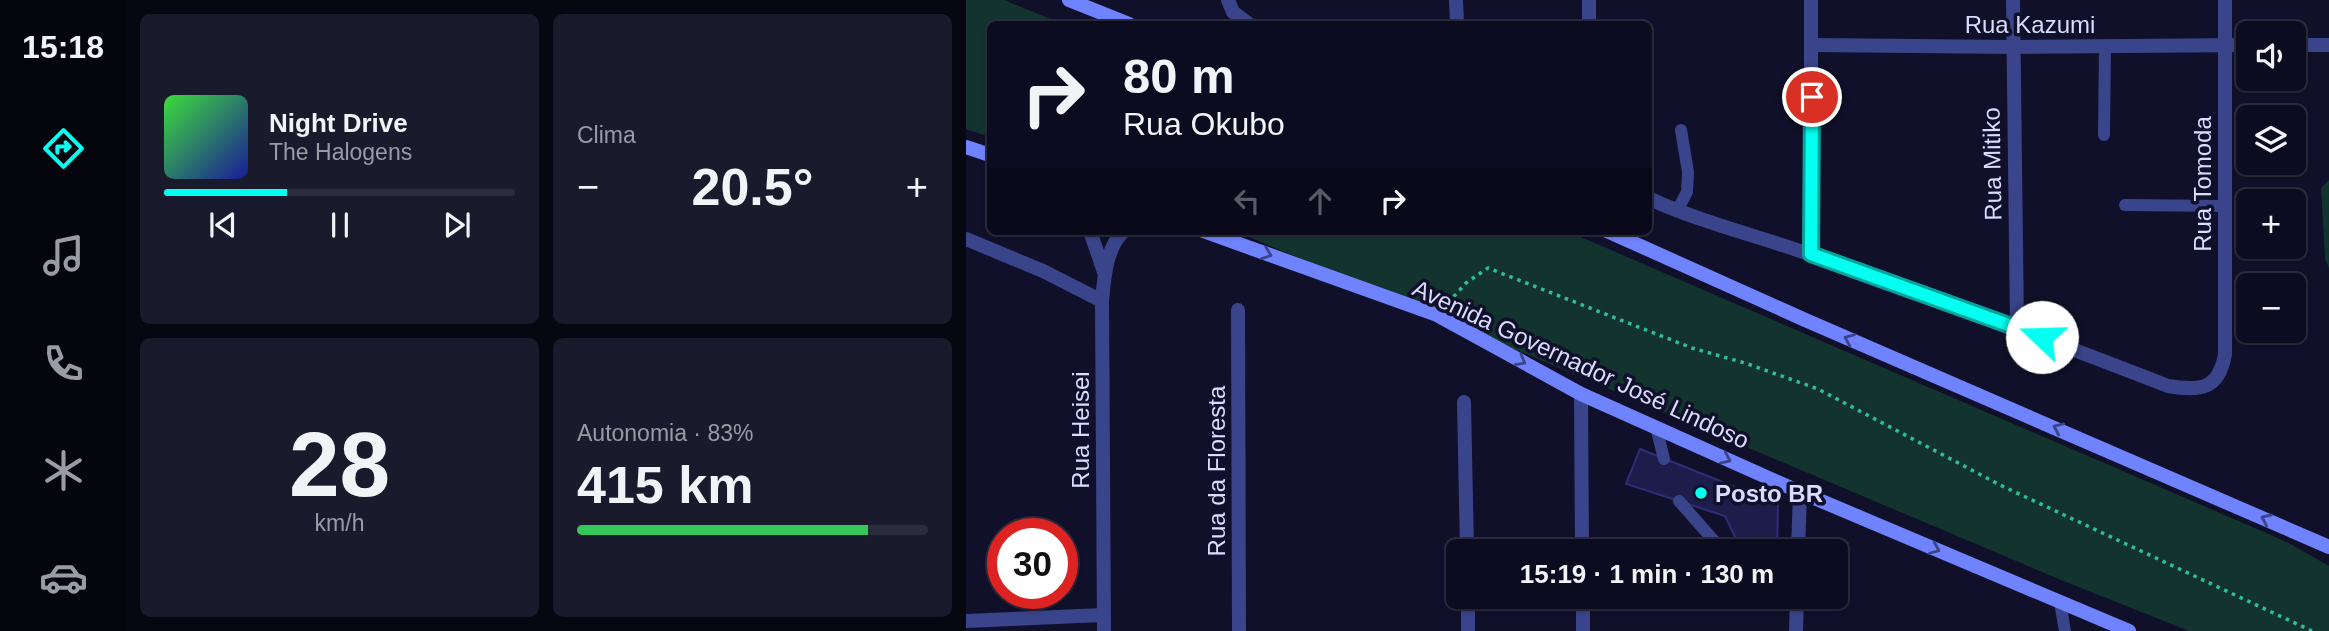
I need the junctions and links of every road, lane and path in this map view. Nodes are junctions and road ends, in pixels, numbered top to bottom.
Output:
1 (1069, 0) edge
2 (1228, 0) edge
3 (1456, 0) edge
4 (1589, 0) edge
5 (1811, 0) edge
6 (2013, 0) edge
7 (2225, 0) edge
8 (1122, 21) edge
9 (1245, 21) edge
10 (1457, 21) edge
11 (1589, 21) edge
12 (1812, 45) junction
13 (2225, 45) junction
14 (2236, 45) edge
15 (2306, 45) edge
16 (2329, 45) edge
17 (2014, 47) junction
18 (2105, 47) junction
19 (1681, 130) dead end
20 (2104, 135) dead end
21 (966, 147) edge
22 (987, 154) edge
23 (1652, 201) edge
24 (2125, 205) dead end
25 (2225, 206) junction
26 (1677, 211) junction
27 (1091, 235) edge
28 (1120, 235) edge
29 (1214, 235) edge
30 (1629, 235) edge
31 (966, 239) edge
32 (1811, 254) junction
33 (1104, 272) junction
34 (1102, 301) junction
35 (1238, 310) dead end
36 (1437, 315) junction
37 (2017, 327) junction
38 (1581, 394) junction
39 (1464, 402) dead end
40 (1656, 427) junction
41 (1664, 459) dead end
42 (1800, 492) junction
43 (1679, 501) dead end
44 (1467, 539) edge
45 (1582, 539) edge
46 (1712, 539) edge
47 (1798, 539) edge
48 (2329, 547) edge
49 (2060, 602) junction
50 (1468, 609) edge
51 (1583, 609) edge
52 (1797, 609) edge
53 (1103, 615) junction
54 (966, 621) edge
55 (1104, 631) edge
56 (1239, 631) edge
57 (1468, 631) edge
58 (1583, 631) edge
59 (1796, 631) edge
60 (2065, 631) edge
61 (2129, 631) edge
62 (2312, 631) edge

1 - 8 main road
2 - 9 street
3 - 10 street
4 - 11 street
5 - 12 street
6 - 17 street, Rua Mitiko
7 - 13 street, Rua Tomoda
12 - 17 street, Rua Kazumi
12 - 32 street
13 - 14 street, Rua Kazumi
13 - 18 street, Rua Kazumi
13 - 25 street, Rua Tomoda
15 - 16 street
17 - 18 street, Rua Kazumi
17 - 37 street, Rua Mitiko
18 - 20 lane
19 - 26 lane
21 - 22 main road
23 - 26 street
24 - 25 lane
25 - 37 street, Rua Tomoda
26 - 32 street
27 - 33 street, Rua Heisei
28 - 33 street, Rua Heisei
29 -> 36 main road, Avenida Governador José Lindoso
48 -> 30 main road
31 - 34 street
32 - 37 street
33 - 34 street, Rua Heisei
34 - 53 street, Rua Heisei
35 - 56 street, Rua da Floresta
36 -> 38 main road, Avenida Governador José Lindoso
36 - 62 path
38 - 40 main road, Avenida Governador José Lindoso
38 - 45 street
39 - 44 street
40 - 41 lane
40 -> 42 main road, Avenida Governador José Lindoso
42 - 47 street
42 -> 49 main road, Avenida Governador José Lindoso
43 - 46 lane
49 - 60 lane
49 - 61 main road, Avenida Governador José Lindoso
50 - 57 street
51 - 58 street
52 - 59 street
53 - 54 street
53 - 55 street, Rua Heisei

